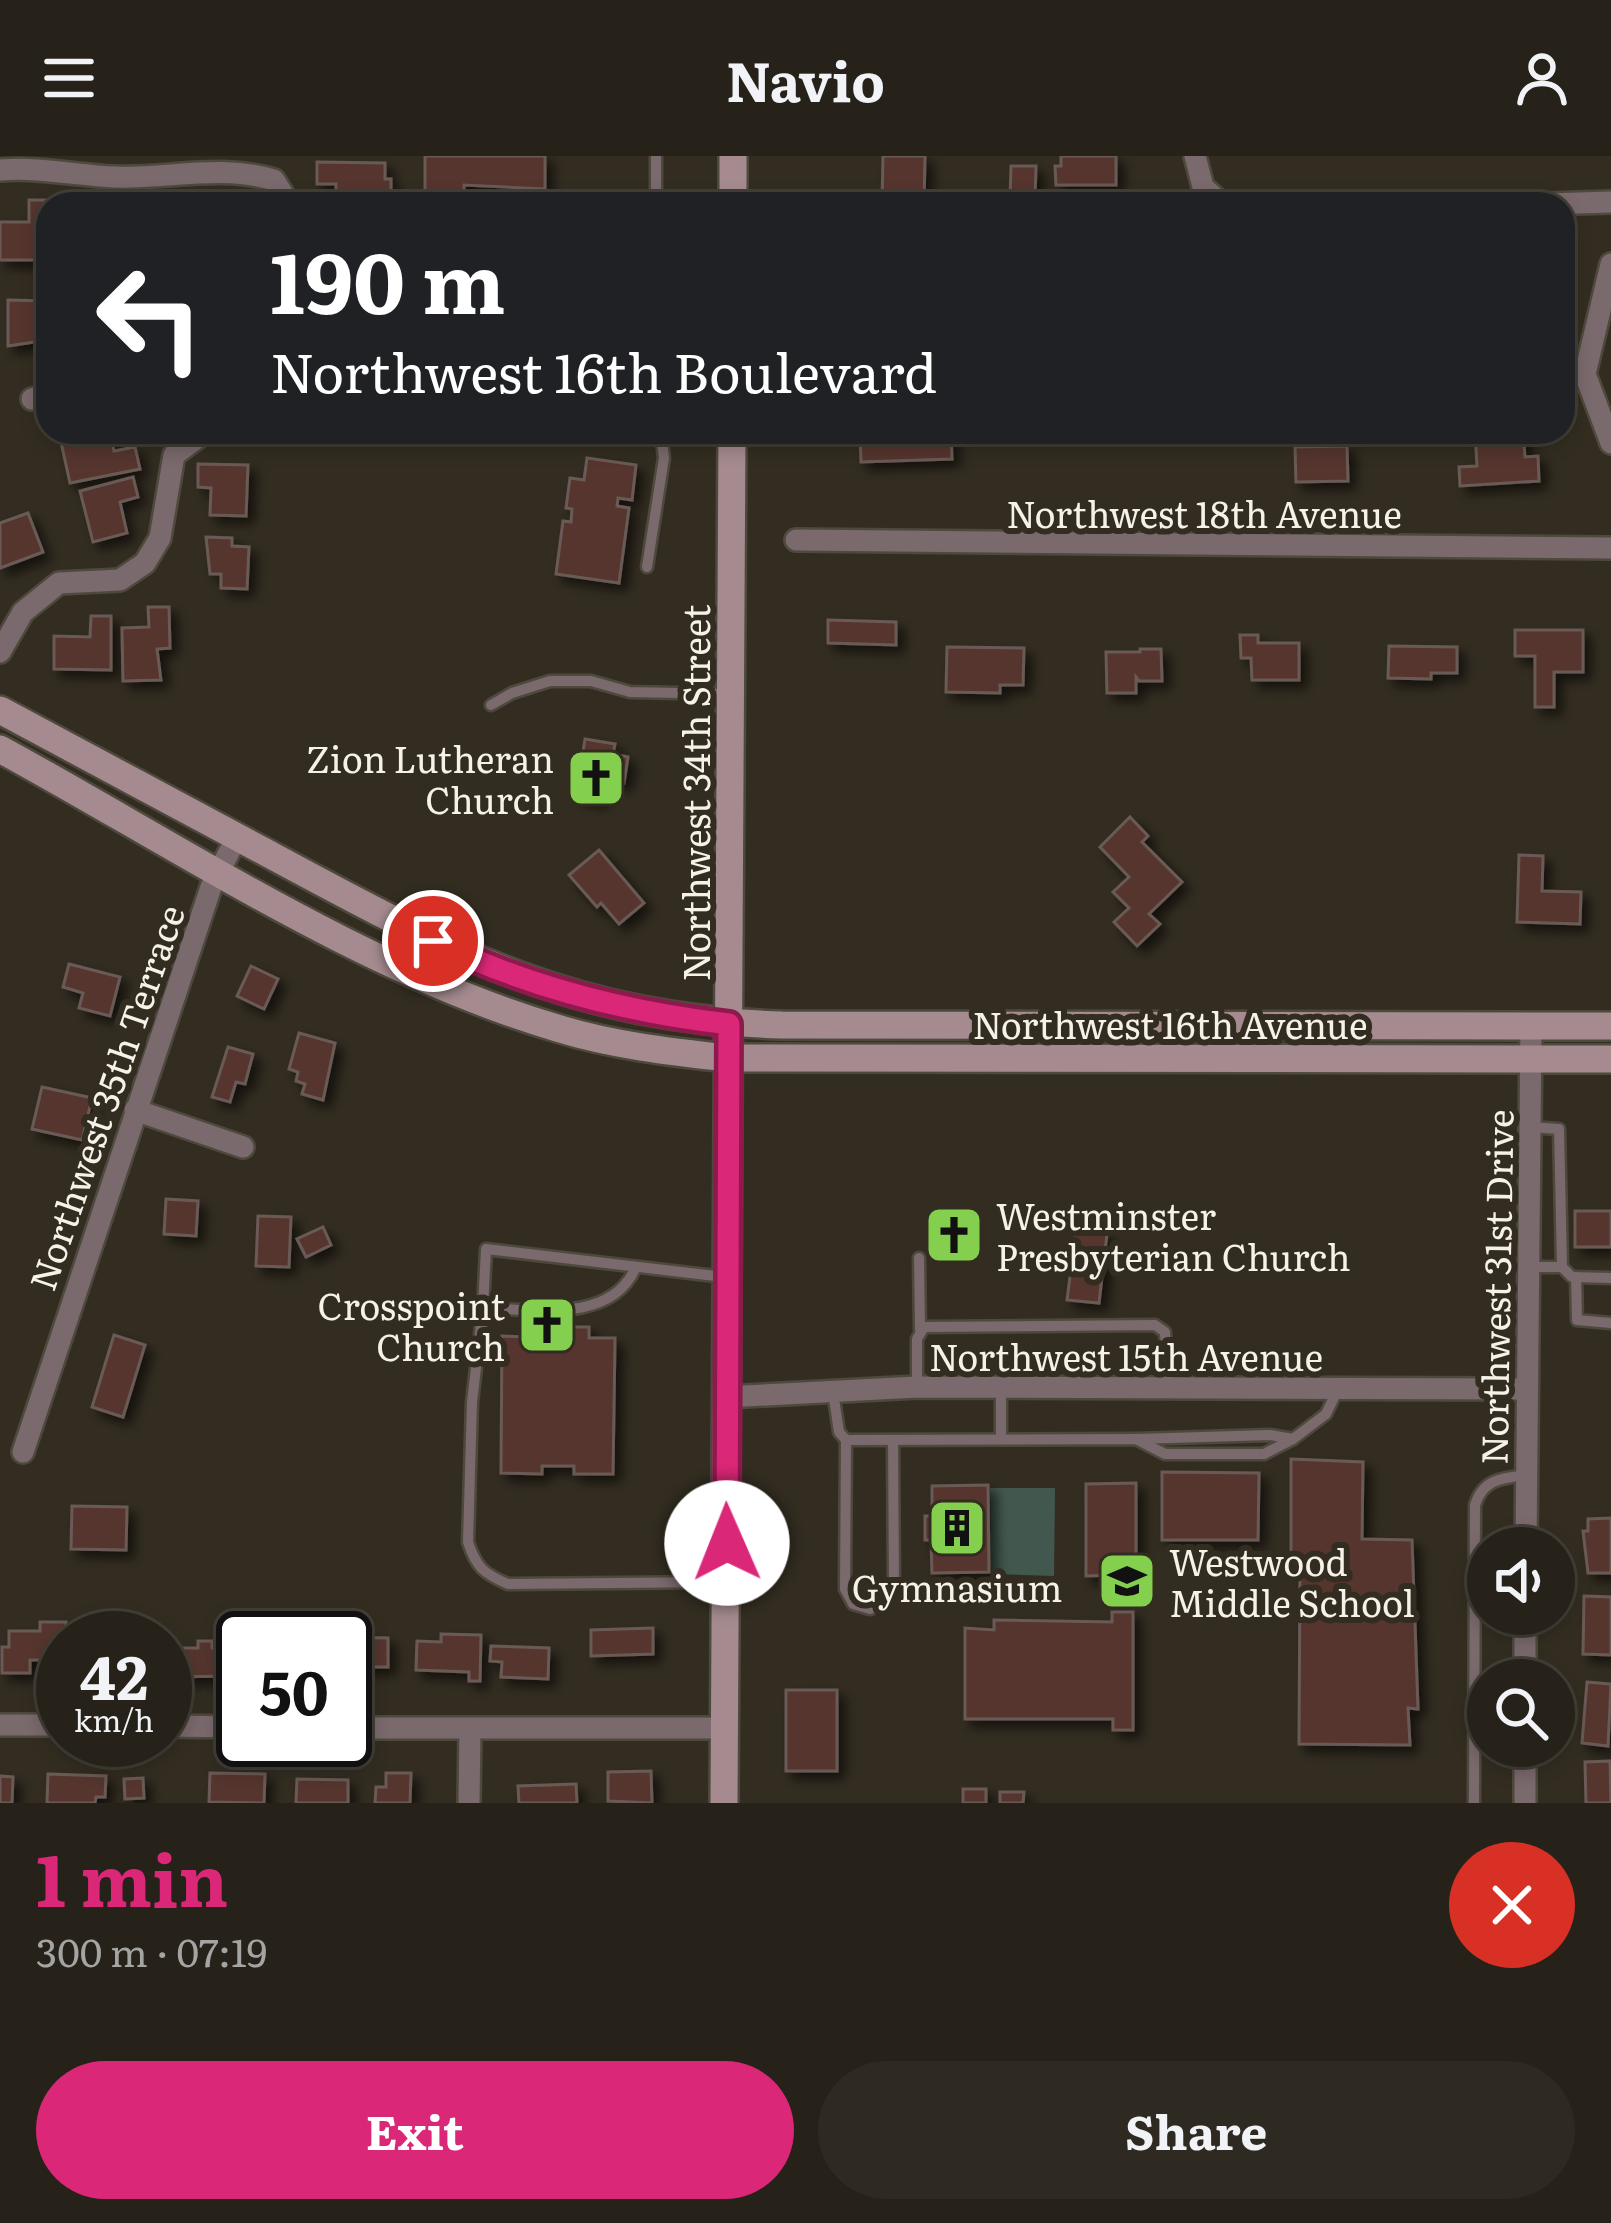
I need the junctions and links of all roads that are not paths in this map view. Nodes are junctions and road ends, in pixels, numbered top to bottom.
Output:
1 (656, 156) edge
2 (733, 156) edge
3 (1195, 156) edge
4 (0, 170) edge
5 (282, 192) edge
6 (656, 192) edge
7 (733, 192) edge
8 (1211, 192) edge
9 (1611, 202) edge
10 (1575, 203) edge
11 (1611, 264) edge
12 (1611, 443) edge
13 (189, 444) edge
14 (662, 444) edge
15 (732, 444) edge
16 (796, 540) dead end
17 (1611, 548) edge
18 (647, 567) dead end
19 (0, 652) edge
20 (730, 694) junction
21 (491, 705) dead end
22 (0, 710) edge
23 (0, 749) edge
24 (237, 837) junction
25 (217, 872) junction
26 (729, 1024) junction
27 (1531, 1026) junction
28 (1611, 1026) edge
29 (1151, 1027) junction
30 (728, 1058) junction
31 (1153, 1059) junction
32 (1530, 1059) junction
33 (1611, 1059) edge
34 (135, 1110) junction
35 (1529, 1126) junction
36 (243, 1147) dead end
37 (919, 1258) dead end
38 (1528, 1267) junction
39 (1562, 1267) junction
40 (635, 1269) junction
41 (1576, 1277) junction
42 (727, 1278) junction
43 (1611, 1278) edge
44 (484, 1309) junction
45 (1611, 1323) edge
46 (920, 1329) junction
47 (916, 1387) junction
48 (1001, 1387) junction
49 (1168, 1388) junction
50 (1339, 1389) junction
51 (1526, 1389) junction
52 (833, 1391) junction
53 (727, 1397) junction
54 (1136, 1438) junction
55 (1001, 1439) junction
56 (1293, 1439) junction
57 (846, 1440) junction
58 (893, 1440) junction
59 (23, 1452) dead end
60 (1526, 1474) junction
61 (1526, 1527) edge
62 (726, 1582) junction
63 (0, 1725) edge
64 (36, 1726) edge
65 (372, 1728) edge
66 (724, 1728) junction
67 (470, 1729) junction
68 (1525, 1767) edge
69 (469, 1803) edge
70 (724, 1803) edge
71 (1474, 1803) edge
72 (1525, 1803) edge

1 - 6 lane
2 - 7 main road
3 - 8 street
4 - 5 street
9 - 10 street
11 - 12 street
13 - 19 street
14 - 18 lane
15 - 20 main road, Northwest 34th Street
16 - 17 street, Northwest 18th Avenue
20 - 21 lane
20 - 26 main road, Northwest 34th Street
22 - 24 main road, Northwest 16th Avenue
23 - 25 main road, Northwest 16th Avenue
24 - 25 street, Northwest 35th Terrace
24 - 26 main road, Northwest 16th Avenue
25 - 30 main road, Northwest 16th Avenue
25 - 34 street, Northwest 35th Terrace
26 - 29 main road, Northwest 16th Avenue
26 - 30 main road, Northwest 34th Street
27 - 28 main road, Northwest 16th Avenue
27 - 29 main road, Northwest 16th Avenue
27 - 32 street, Northwest 31st Drive
29 - 31 main road
30 - 31 main road, Northwest 16th Avenue
30 - 42 main road, Northwest 34th Street
31 - 32 main road, Northwest 16th Avenue
32 - 33 main road, Northwest 16th Avenue
32 - 35 street, Northwest 31st Drive
34 - 36 street
34 - 59 street, Northwest 35th Terrace
35 - 38 street, Northwest 31st Drive
35 - 39 lane
37 - 46 lane
38 - 39 lane
38 - 51 street, Northwest 31st Drive
39 - 41 lane
40 - 42 lane
40 - 44 lane
40 - 44 lane
41 - 43 lane
41 - 45 lane
42 - 53 main road, Northwest 34th Street
44 - 62 lane
46 - 47 lane
46 - 49 lane
47 - 48 street, Northwest 15th Avenue
47 - 52 street, Northwest 15th Avenue
48 - 49 street, Northwest 15th Avenue
48 - 55 lane
49 - 50 street, Northwest 15th Avenue
50 - 51 street, Northwest 15th Avenue
50 - 56 lane
51 - 60 street, Northwest 31st Drive
52 - 53 street, Northwest 15th Avenue
52 - 57 lane
53 - 62 main road, Northwest 34th Street
54 - 55 lane
54 - 56 lane
54 - 56 lane
55 - 58 lane
57 - 58 lane
57 - 58 lane
60 - 61 street, Northwest 31st Drive
60 - 71 lane
62 - 66 main road, Northwest 34th Street
63 - 64 street
65 - 67 street
66 - 67 street
66 - 70 main road, Northwest 34th Street
67 - 69 street
68 - 72 street

